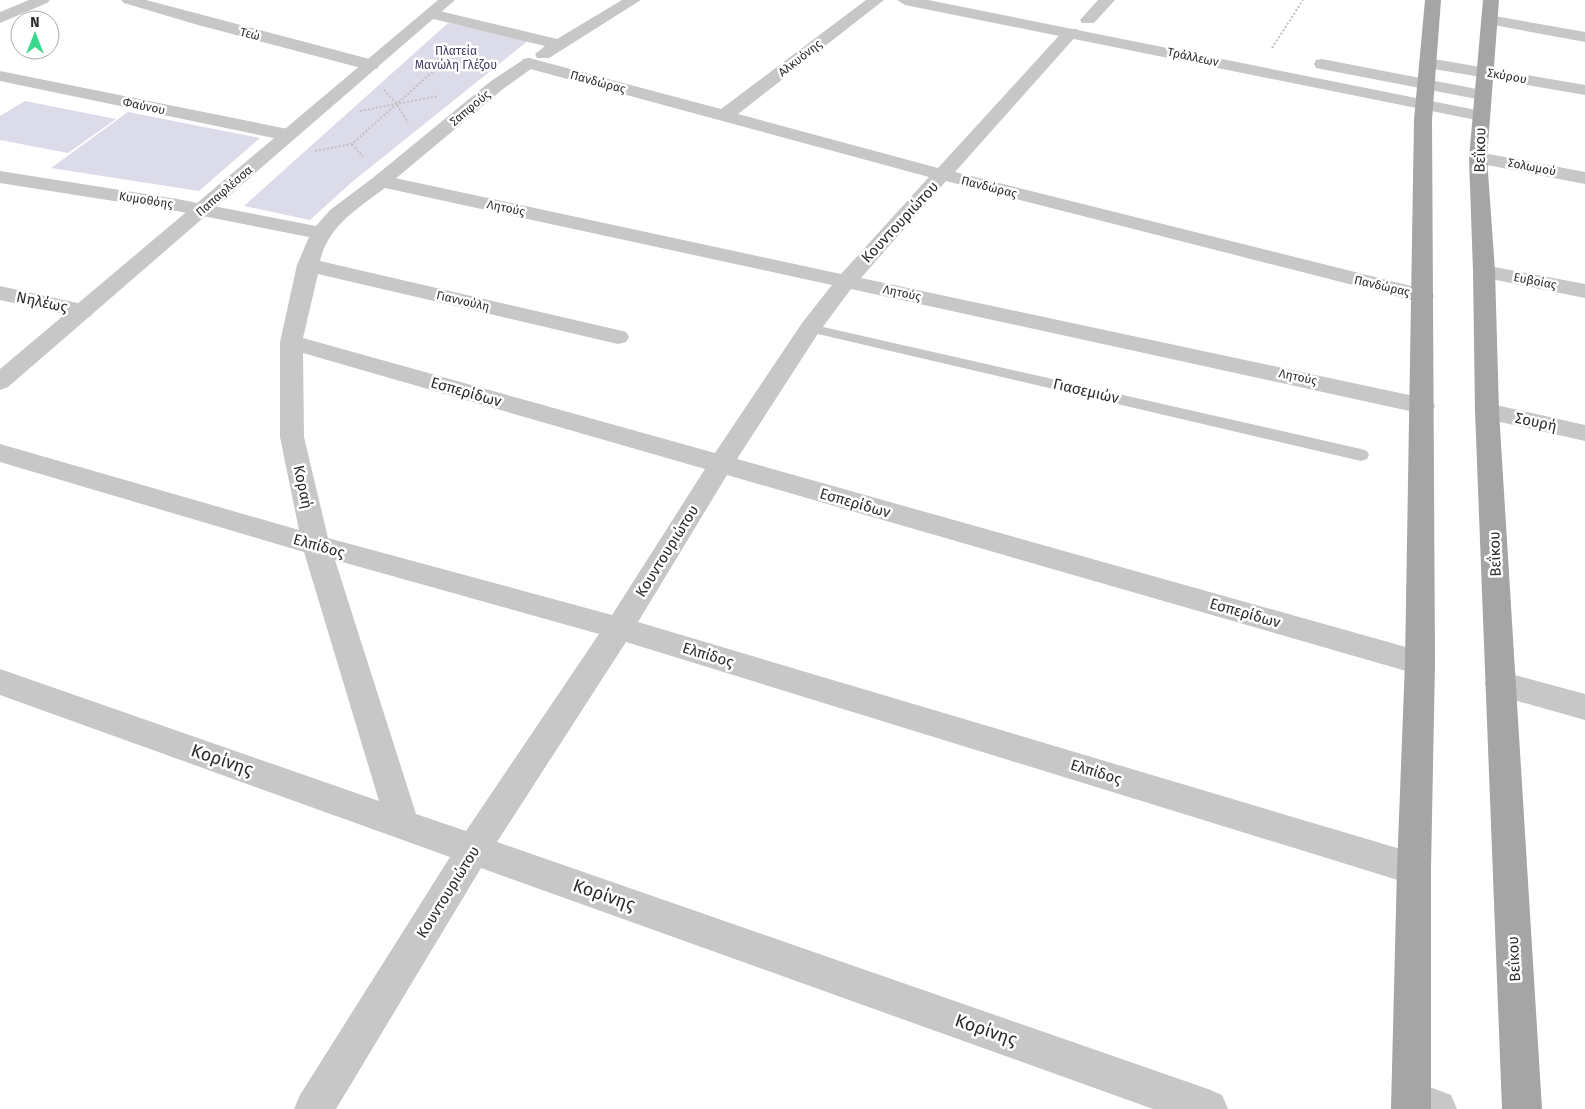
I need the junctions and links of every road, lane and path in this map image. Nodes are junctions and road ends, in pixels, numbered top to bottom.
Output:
1 (42, 0) edge
2 (129, 0) edge
3 (633, 0) edge
4 (876, 0) edge
5 (905, 0) edge
6 (984, 0) edge
7 (1107, 0) edge
8 (1303, 0) edge
9 (1433, 0) edge
10 (1491, 0) edge
11 (436, 6) edge
12 (0, 18) edge
13 (1088, 20) junction
14 (1489, 20) junction
15 (1067, 21) junction
16 (1108, 24) dead end
17 (1585, 37) edge
18 (558, 44) junction
19 (1272, 48) dead end
20 (1309, 62) dead end
21 (529, 63) junction
22 (1428, 63) junction
23 (371, 65) junction
24 (439, 66) dead end
25 (1484, 72) junction
26 (0, 76) edge
27 (1585, 90) edge
28 (1425, 94) junction
29 (1482, 95) junction
30 (396, 103) junction
31 (724, 116) junction
32 (1481, 116) junction
33 (288, 135) junction
34 (423, 147) junction
35 (1478, 158) junction
36 (258, 161) junction
37 (944, 175) junction
38 (0, 177) edge
39 (1585, 178) edge
40 (381, 181) junction
41 (202, 210) junction
42 (321, 233) junction
43 (308, 264) junction
44 (1484, 271) junction
45 (846, 280) junction
46 (1585, 291) edge
47 (0, 293) edge
48 (1423, 296) junction
49 (83, 311) junction
50 (810, 328) junction
51 (618, 337) dead end
52 (291, 342) junction
53 (0, 382) edge
54 (1424, 406) junction
55 (1487, 411) junction
56 (1585, 433) edge
57 (0, 453) edge
58 (1361, 455) dead end
59 (720, 465) junction
60 (316, 545) junction
61 (619, 628) junction
62 (1420, 664) junction
63 (0, 682) edge
64 (1500, 684) junction
65 (1585, 707) edge
66 (402, 824) junction
67 (474, 849) junction
68 (1414, 869) junction
69 (1419, 1106) edge
70 (314, 1109) edge
71 (1208, 1109) edge
72 (1522, 1109) edge

1 - 12 street
2 - 23 street, Τεώ
3 - 18 street, Σαπφούς
4 - 31 street, Αλκυόνης
5 - 15 street, Τράλλεων
6 - 15 street, Τράλλεων
7 - 13 street
8 - 19 path
9 - 22 main road
10 - 14 main road, Βεΐκου
11 - 18 street
11 - 23 street, Παπαφλέσσα
13 - 15 street, Τράλλεων
13 - 16 street, Τράλλεων
14 - 17 street
14 - 25 main road, Βεΐκου
15 - 28 street, Τράλλεων
15 - 37 street, Κουντουριώτου
18 - 21 street, Σαπφούς
20 - 28 street, Τράλλεων
21 - 31 street, Πανδώρας
21 - 34 street, Σαπφούς
22 - 25 street, Σκύρου
22 - 28 main road
23 - 30 path
23 - 33 street, Παπαφλέσσα
24 - 30 path
25 - 27 street, Σκύρου
25 - 29 main road, Βεΐκου
26 - 33 street, Φαύνου
28 - 29 street, Τράλλεων
28 - 32 street, Τράλλεων
28 - 48 main road
29 - 32 main road, Βεΐκου
30 - 34 path
30 - 36 path
31 - 37 street, Πανδώρας
32 - 35 main road, Βεΐκου
33 - 36 street, Παπαφλέσσα
34 - 40 street, Σαπφούς
35 - 39 street, Σολωμού
35 - 44 main road, Βεΐκου
36 - 41 street, Παπαφλέσσα
37 - 45 street, Κουντουριώτου
37 - 48 street, Πανδώρας
38 - 41 street, Κυμοθόης
40 - 42 street, Σαπφούς
40 - 45 street, Λητούς
41 - 42 street, Κυμοθόης
41 - 49 street, Παπαφλέσσα
42 - 43 street, Κοραή
43 - 51 street, Γιαννούλη
43 - 52 street, Κοραή
44 - 46 street, Ευβοίας
44 - 55 main road, Βεΐκου
45 - 50 street, Κουντουριώτου
45 - 54 street, Λητούς
47 - 49 street, Νηλέως
48 - 54 main road
49 - 53 street, Παπαφλέσσα
50 - 58 lane, Γιασεμιών
50 - 59 street, Κουντουριώτου
52 - 59 street, Εσπερίδων
52 - 60 street, Κοραή
54 - 62 main road
55 - 56 street, Σουρή
55 - 64 main road, Βεΐκου
57 - 60 street, Ελπίδος
59 - 61 street, Κουντουριώτου
59 - 62 street, Εσπερίδων
60 - 61 street, Ελπίδος
60 - 66 street, Κοραή
61 - 67 street, Κουντουριώτου
61 - 68 street, Ελπίδος
62 - 68 main road
63 - 66 street, Κορίνης
64 - 65 street
64 - 72 main road, Βεΐκου
66 - 67 street, Κορίνης
67 - 70 street, Κουντουριώτου
67 - 71 street, Κορίνης
68 - 69 main road

